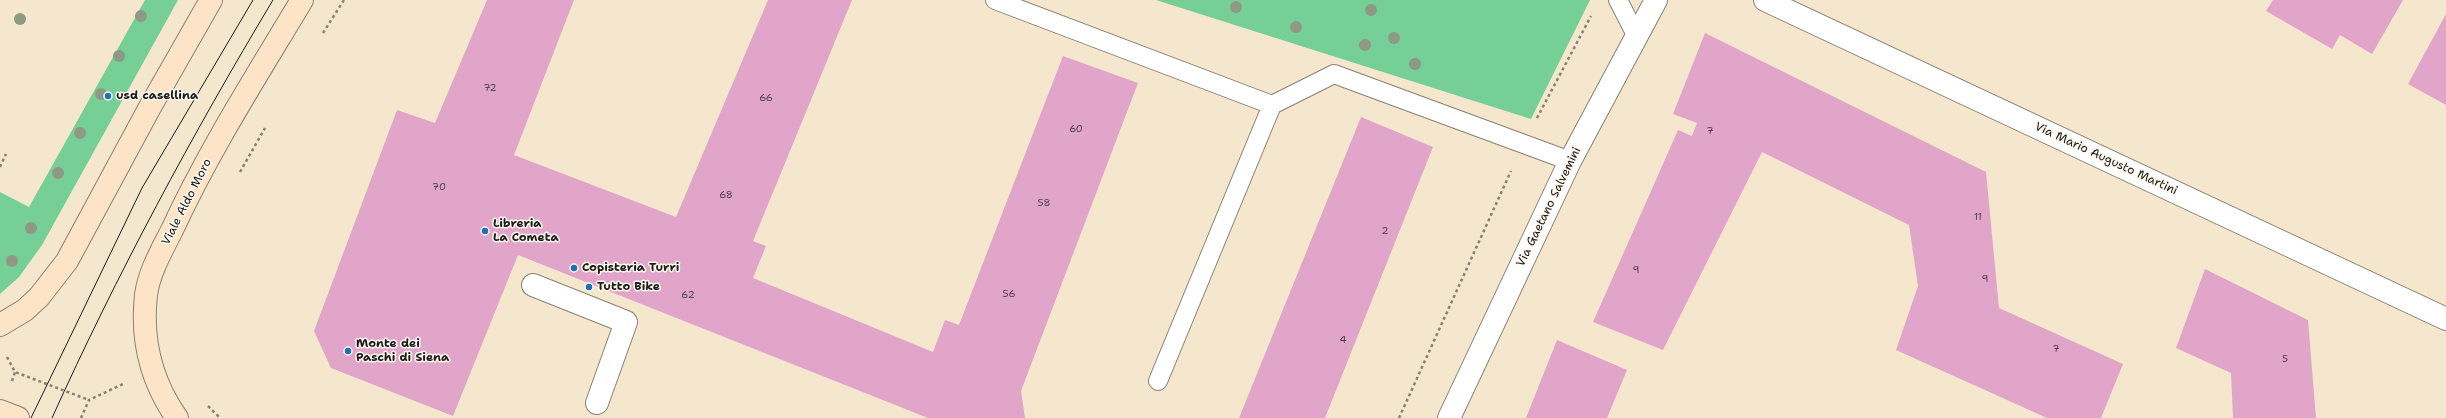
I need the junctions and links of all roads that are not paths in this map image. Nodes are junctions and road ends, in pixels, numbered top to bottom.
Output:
1 (212, 0) edge
2 (302, 0) edge
3 (995, 0) edge
4 (1618, 0) edge
5 (1656, 0) edge
6 (1765, 0) edge
7 (1636, 35) junction
8 (1272, 105) junction
9 (1570, 161) junction
10 (533, 285) dead end
11 (2446, 319) edge
12 (0, 325) edge
13 (1158, 381) dead end
14 (597, 403) dead end
15 (0, 411) edge
16 (18, 418) edge
17 (177, 418) edge
18 (1449, 418) edge

1 - 12 street
2 - 17 street, Viale Aldo Moro
3 - 8 lane
4 - 7 lane
5 - 7 street, Via Gaetano Salvemini
6 - 11 street, Via Mario Augusto Martini
7 - 9 street, Via Gaetano Salvemini
8 - 9 lane
8 - 13 lane
9 - 18 street, Via Gaetano Salvemini
10 - 14 street
15 - 16 street

